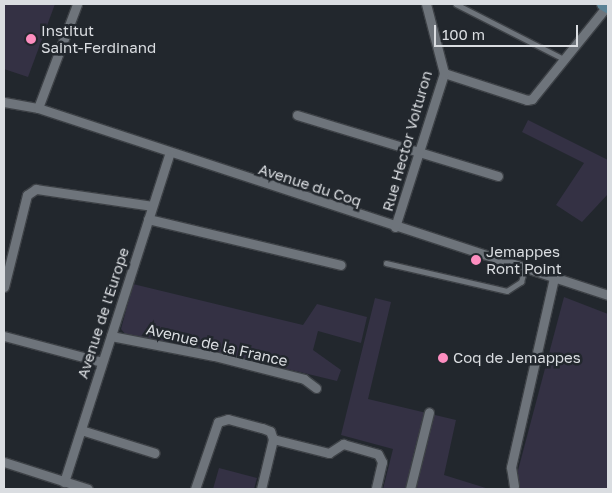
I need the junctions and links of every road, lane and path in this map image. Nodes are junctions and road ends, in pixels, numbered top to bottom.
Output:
1 (77, 4) edge
2 (426, 4) edge
3 (456, 4) edge
4 (606, 5) edge
5 (564, 59) junction
6 (444, 73) junction
7 (4, 102) edge
8 (38, 108) junction
9 (297, 115) dead end
10 (419, 152) junction
11 (169, 154) junction
12 (498, 176) dead end
13 (152, 206) junction
14 (148, 219) junction
15 (395, 227) junction
16 (386, 263) dead end
17 (341, 265) dead end
18 (525, 268) junction
19 (554, 277) junction
20 (4, 287) edge
21 (608, 294) edge
22 (4, 336) edge
23 (110, 336) junction
24 (102, 362) junction
25 (316, 388) dead end
26 (429, 412) dead end
27 (81, 430) junction
28 (273, 439) junction
29 (155, 453) dead end
30 (4, 462) edge
31 (64, 482) junction
32 (514, 486) dead end
33 (88, 489) edge
34 (195, 489) edge
35 (260, 489) edge
36 (376, 489) edge
37 (410, 489) edge

1 - 8 street
2 - 6 street, Rue Hector Voituron
3 - 5 lane
4 - 5 street
5 - 6 street
6 - 10 street, Rue Hector Voituron
7 - 8 street, Avenue du Coq
8 - 11 street, Avenue du Coq
9 - 10 street
10 - 12 street
10 - 15 street, Rue Hector Voituron
11 - 13 street, Avenue de l'Europe
11 - 15 street, Avenue du Coq
13 - 14 street, Avenue de l'Europe
13 - 20 street
14 - 17 street
14 - 23 street, Avenue de l'Europe
15 - 18 street, Avenue du Coq
16 - 18 lane
18 - 19 street, Avenue du Coq
19 - 21 street, Avenue du Coq
19 - 32 street
22 - 24 street
23 - 24 street, Avenue de l'Europe
23 - 25 street, Avenue de la France
24 - 27 street, Avenue de l'Europe
26 - 37 street
27 - 29 street
27 - 31 street, Avenue de l'Europe
28 - 34 street
28 - 35 street
28 - 36 street
30 - 31 street
31 - 33 street

